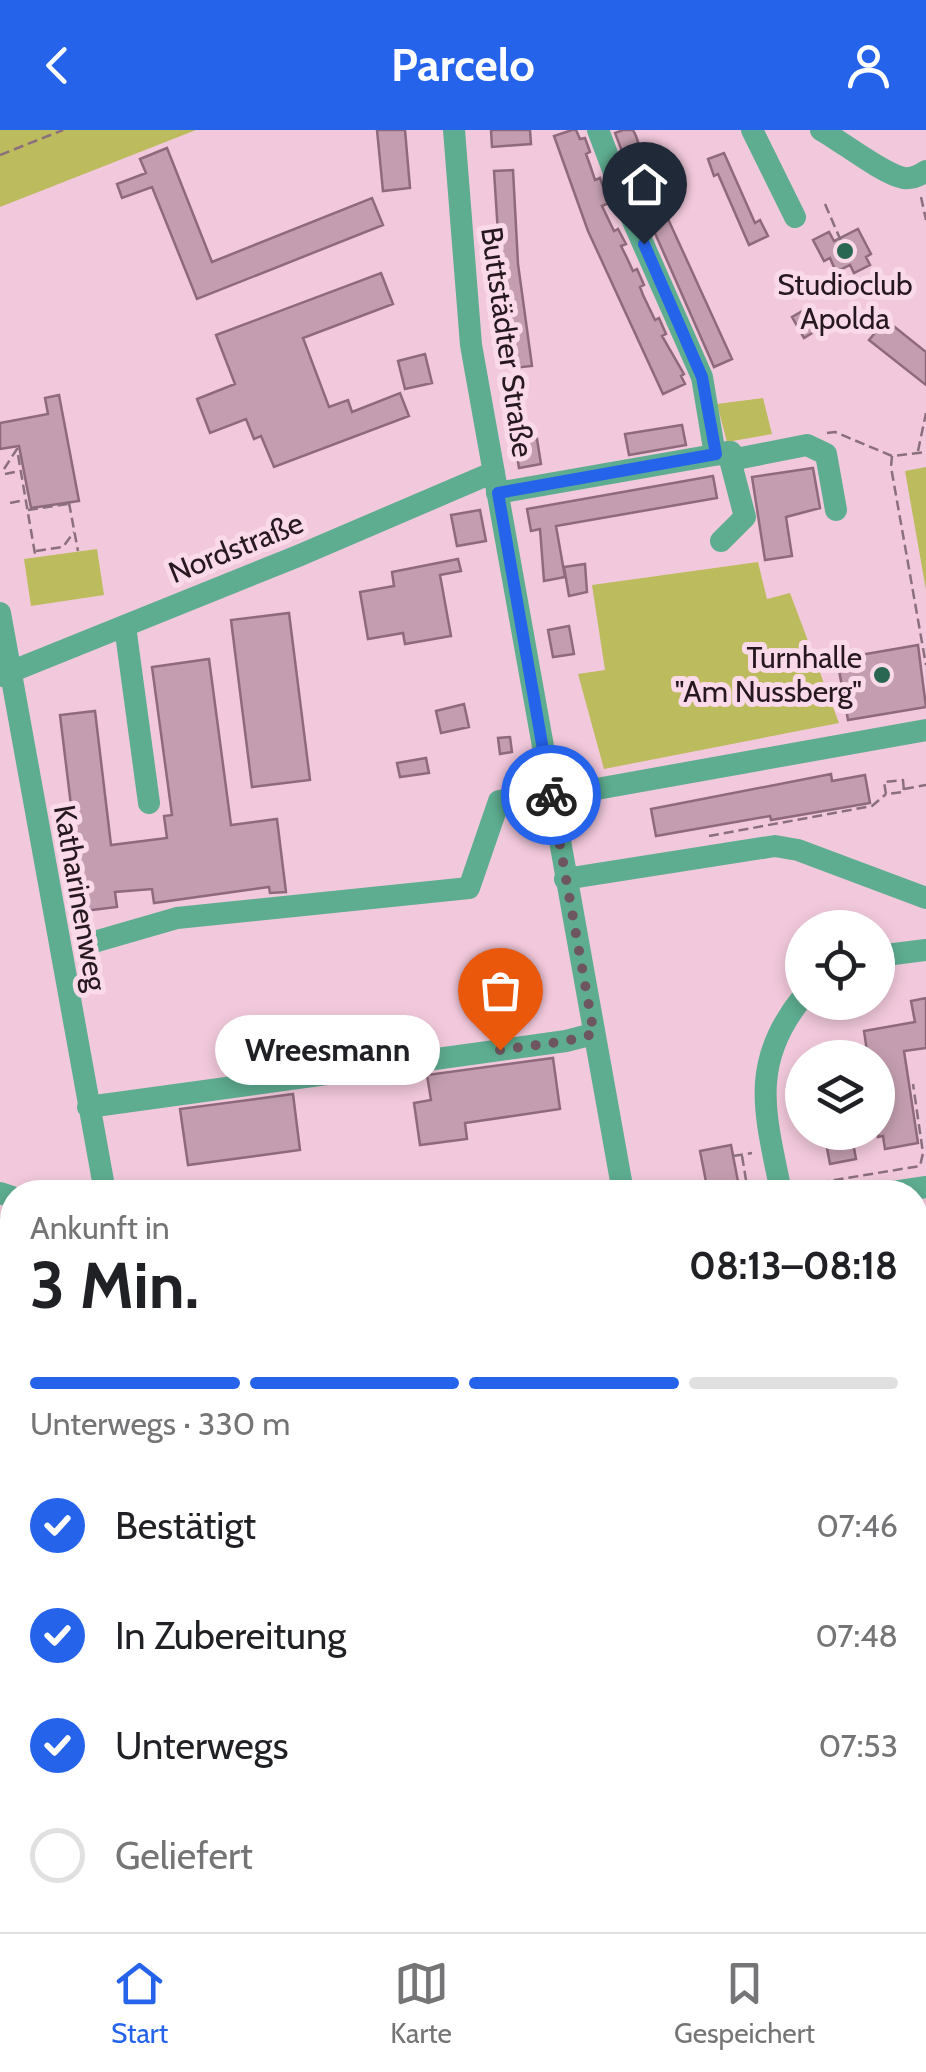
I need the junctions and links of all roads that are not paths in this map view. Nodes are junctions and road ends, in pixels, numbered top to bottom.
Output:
1 (454, 130) edge
2 (598, 130) edge
3 (752, 130) edge
4 (821, 130) edge
5 (843, 138) edge
6 (922, 174) edge
7 (795, 216) dead end
8 (725, 453) junction
9 (496, 483) junction
10 (836, 510) dead end
11 (721, 541) dead end
12 (0, 613) edge
13 (125, 626) junction
14 (6, 674) edge
15 (926, 730) edge
16 (551, 794) junction
17 (149, 803) dead end
18 (565, 879) junction
19 (926, 898) edge
20 (87, 944) dead end
21 (926, 950) edge
22 (895, 954) edge
23 (785, 1019) edge
24 (594, 1034) junction
25 (88, 1107) junction
26 (103, 1180) edge
27 (621, 1180) edge
28 (779, 1180) edge

1 - 9 street, Buttstädter Straße
2 - 8 street
3 - 7 street
4 - 5 street
5 - 6 street
8 - 9 street, Nordstraße
8 - 10 street, Nordstraße
8 - 11 street
9 - 13 street, Nordstraße
9 - 16 street, Buttstädter Straße
12 - 14 street, Katharinenweg
13 - 14 street, Nordstraße
13 - 17 street
14 - 25 street, Katharinenweg
15 - 16 street
16 - 18 street, Buttstädter Straße
16 - 20 street
18 - 19 street
18 - 24 street, Buttstädter Straße
21 - 22 street
23 - 28 street
24 - 25 street
24 - 27 street, Buttstädter Straße
25 - 26 street, Katharinenweg

